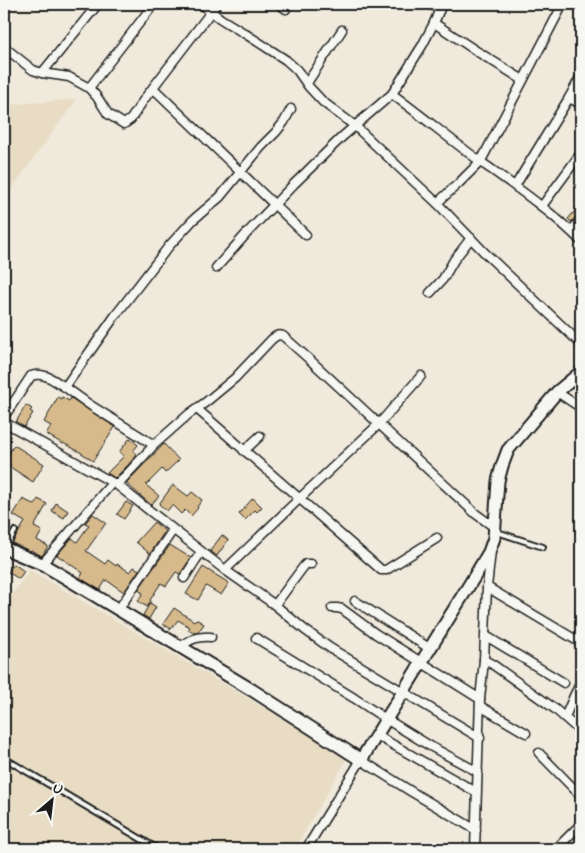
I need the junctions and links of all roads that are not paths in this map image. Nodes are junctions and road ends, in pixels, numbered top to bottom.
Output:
1 (98, 4) edge
2 (154, 4) edge
3 (201, 4) edge
4 (217, 4) edge
5 (429, 4) edge
6 (563, 4) edge
7 (441, 6) edge
8 (211, 13) junction
9 (434, 23) junction
10 (342, 30) dead end
11 (4, 48) edge
12 (42, 73) junction
13 (580, 78) dead end
14 (523, 80) junction
15 (307, 83) junction
16 (89, 88) junction
17 (153, 88) junction
18 (392, 94) junction
19 (570, 98) junction
20 (581, 104) edge
21 (291, 110) dead end
22 (355, 126) junction
23 (581, 152) edge
24 (481, 161) junction
25 (240, 172) junction
26 (515, 186) junction
27 (437, 202) junction
28 (274, 205) junction
29 (542, 206) junction
30 (581, 220) edge
31 (571, 232) junction
32 (306, 235) dead end
33 (471, 238) junction
34 (581, 241) edge
35 (216, 268) dead end
36 (430, 294) dead end
37 (581, 344) edge
38 (581, 372) edge
39 (421, 376) dead end
40 (66, 387) junction
41 (554, 395) junction
42 (581, 408) edge
43 (197, 409) junction
44 (4, 417) edge
45 (4, 422) edge
46 (379, 424) junction
47 (260, 436) dead end
48 (154, 445) junction
49 (244, 451) junction
50 (114, 484) junction
51 (299, 499) junction
52 (495, 529) junction
53 (15, 530) dead end
54 (173, 530) junction
55 (437, 538) dead end
56 (492, 544) junction
57 (543, 547) dead end
58 (4, 549) edge
59 (201, 552) junction
60 (42, 564) junction
61 (311, 564) dead end
62 (225, 570) junction
63 (184, 578) dead end
64 (488, 587) junction
65 (355, 601) dead end
66 (275, 605) junction
67 (332, 608) dead end
68 (118, 610) junction
69 (486, 636) junction
70 (211, 637) dead end
71 (256, 638) dead end
72 (581, 643) edge
73 (180, 648) junction
74 (430, 648) junction
75 (484, 660) junction
76 (421, 662) junction
77 (581, 682) edge
78 (564, 683) dead end
79 (403, 692) junction
80 (480, 702) junction
81 (565, 716) junction
82 (386, 719) junction
83 (581, 732) edge
84 (526, 733) dead end
85 (376, 735) junction
86 (480, 738) junction
87 (539, 753) dead end
88 (4, 758) edge
89 (361, 760) junction
90 (478, 772) junction
91 (476, 792) junction
92 (581, 796) edge
93 (581, 824) edge
94 (476, 830) junction
95 (559, 846) dead end
96 (150, 847) edge
97 (158, 849) edge
98 (306, 849) edge
99 (475, 849) edge

1 - 12 street
2 - 16 street
3 - 8 street
4 - 8 street
5 - 7 street
6 - 14 street
7 - 9 street
8 - 15 street
8 - 17 street
9 - 14 street
9 - 18 street
10 - 15 street
11 - 12 street
12 - 16 street
13 - 19 street
14 - 24 street
15 - 22 street
16 - 17 street
17 - 25 street
18 - 22 street
18 - 24 street
19 - 20 street
19 - 26 street
21 - 25 street
22 - 27 street
22 - 28 street
23 - 29 street
24 - 26 street
24 - 27 street
25 - 28 street
25 - 40 street
26 - 29 street
27 - 33 street
28 - 32 street
28 - 35 street
29 - 31 street
30 - 31 street
31 - 34 street
33 - 36 street
33 - 37 street
38 - 41 street
39 - 46 street
40 - 44 street
40 - 48 street
41 - 42 street
41 - 52 street
43 - 46 street
43 - 48 street
43 - 49 street
45 - 50 street
46 - 51 street
46 - 52 street
47 - 49 street
48 - 50 street
49 - 51 street
50 - 54 street
50 - 60 street
51 - 55 street
51 - 62 street
52 - 56 street
52 - 57 lane
53 - 58 lane
54 - 59 street
54 - 68 street
56 - 64 street
56 - 74 street
58 - 60 street
59 - 62 street
59 - 63 street
60 - 68 street
61 - 66 street
62 - 66 street
64 - 69 street
64 - 72 street
65 - 74 street
66 - 79 street
67 - 76 street
68 - 73 street
69 - 75 street
69 - 78 street
70 - 73 street
71 - 82 street
73 - 89 street
74 - 76 street
75 - 80 street
75 - 81 street
76 - 79 street
76 - 80 street
77 - 81 street
79 - 82 street
79 - 86 street
80 - 84 street
80 - 86 street
81 - 83 street
82 - 85 street
82 - 90 street
85 - 89 street
85 - 91 street
86 - 90 street
87 - 92 street
88 - 96 lane
89 - 94 street
89 - 98 street
90 - 91 street
91 - 94 street
93 - 95 street
94 - 99 street
96 - 97 lane

